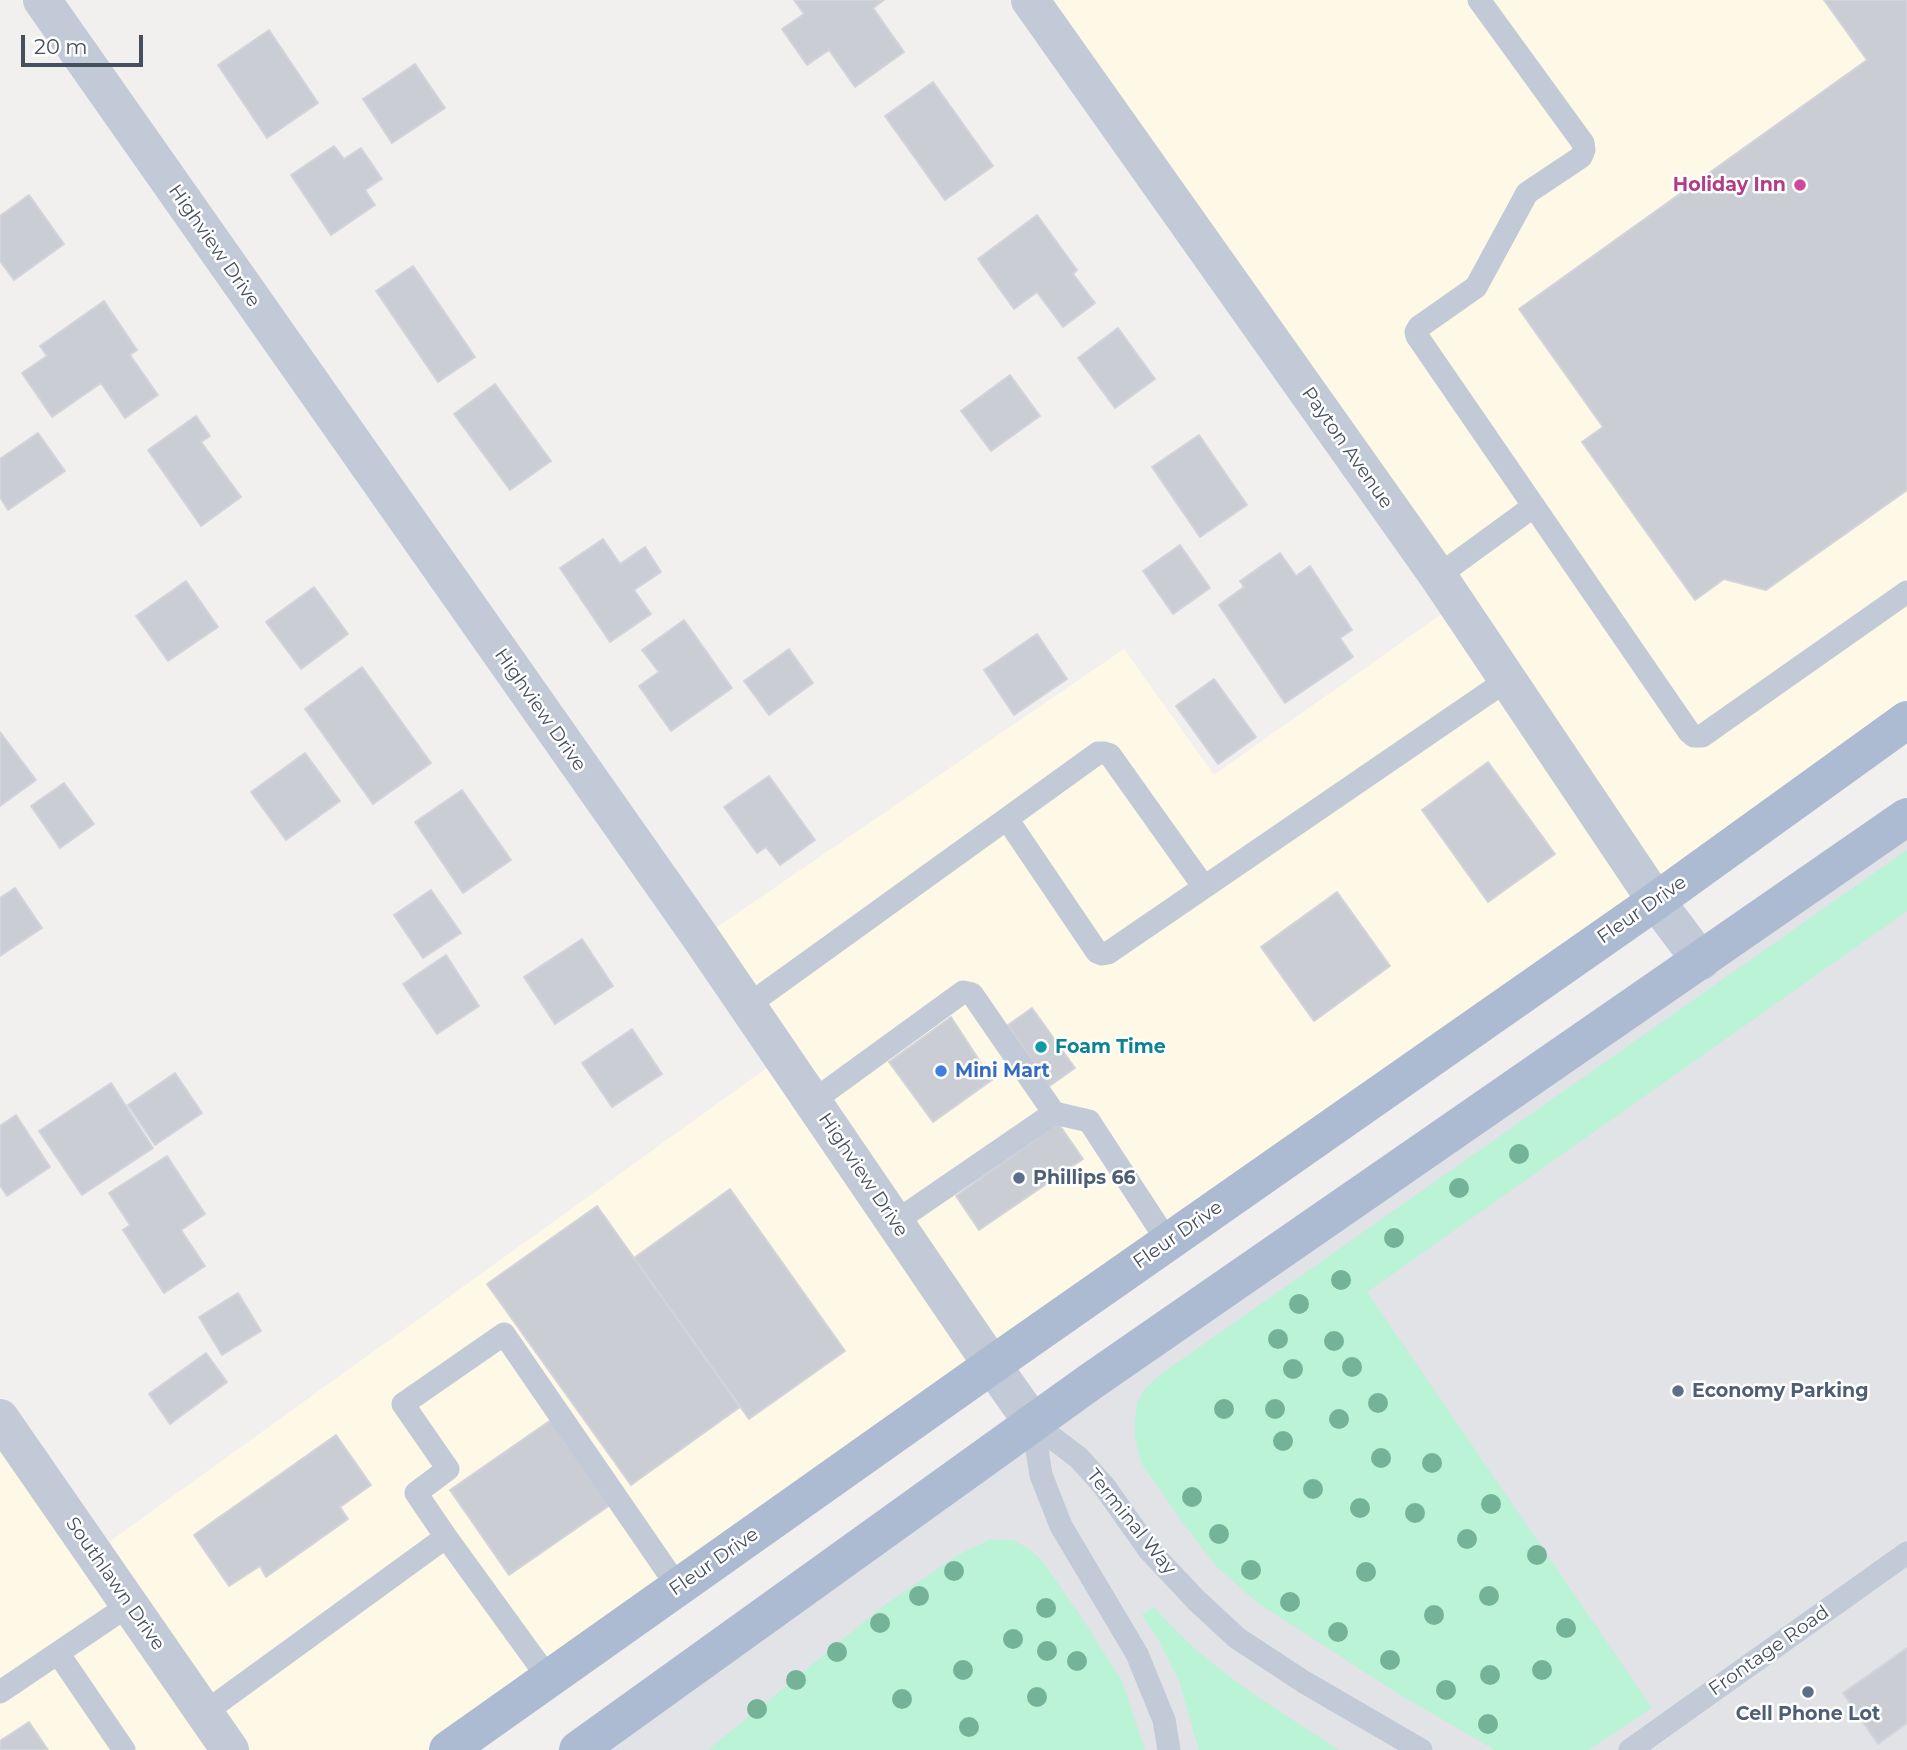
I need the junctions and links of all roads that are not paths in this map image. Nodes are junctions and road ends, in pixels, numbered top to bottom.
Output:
1 (42, 0) edge
2 (1030, 0) edge
3 (1479, 0) edge
4 (1534, 506) junction
5 (1438, 576) junction
6 (1907, 592) edge
7 (1507, 680) junction
8 (1907, 720) edge
9 (1907, 817) edge
10 (1007, 819) junction
11 (1204, 887) junction
12 (1656, 901) junction
13 (1701, 961) junction
14 (747, 1006) junction
15 (813, 1101) junction
16 (1054, 1113) junction
17 (895, 1222) junction
18 (1168, 1242) junction
19 (992, 1365) junction
20 (0, 1418) edge
21 (1033, 1423) junction
22 (446, 1538) junction
23 (1907, 1553) edge
24 (678, 1587) junction
25 (129, 1605) junction
26 (58, 1653) junction
27 (549, 1679) junction
28 (0, 1692) edge
29 (204, 1713) junction
30 (124, 1750) edge
31 (230, 1750) edge
32 (448, 1750) edge
33 (578, 1750) edge
34 (1169, 1750) edge
35 (1421, 1750) edge
36 (1630, 1750) edge

1 - 14 street, Highview Drive
2 - 5 street, Payton Avenue
3 - 4 lane
4 - 5 lane
4 - 6 lane
5 - 7 street, Payton Avenue
7 - 11 lane
7 - 12 street, Payton Avenue
8 - 12 main road, Fleur Drive
9 - 13 main road
10 - 11 lane
10 - 11 lane
10 - 14 lane
12 - 13 street, Payton Avenue
12 - 18 main road, Fleur Drive
13 - 21 main road
14 - 15 street, Highview Drive
15 - 16 lane
15 - 17 street, Highview Drive
16 - 17 lane
16 - 18 lane
17 - 19 street, Highview Drive
18 - 19 main road, Fleur Drive
19 - 21 street, Highview Drive
19 - 24 main road, Fleur Drive
20 - 25 street, Southlawn Drive
21 - 33 main road
21 - 34 lane
21 - 35 lane, Terminal Way
22 - 24 lane
22 - 27 lane
22 - 29 lane
23 - 36 lane, Frontage Road
24 - 27 main road, Fleur Drive
25 - 26 lane
25 - 29 street, Southlawn Drive
26 - 28 lane
26 - 30 lane
27 - 32 main road, Fleur Drive
29 - 31 street, Southlawn Drive

